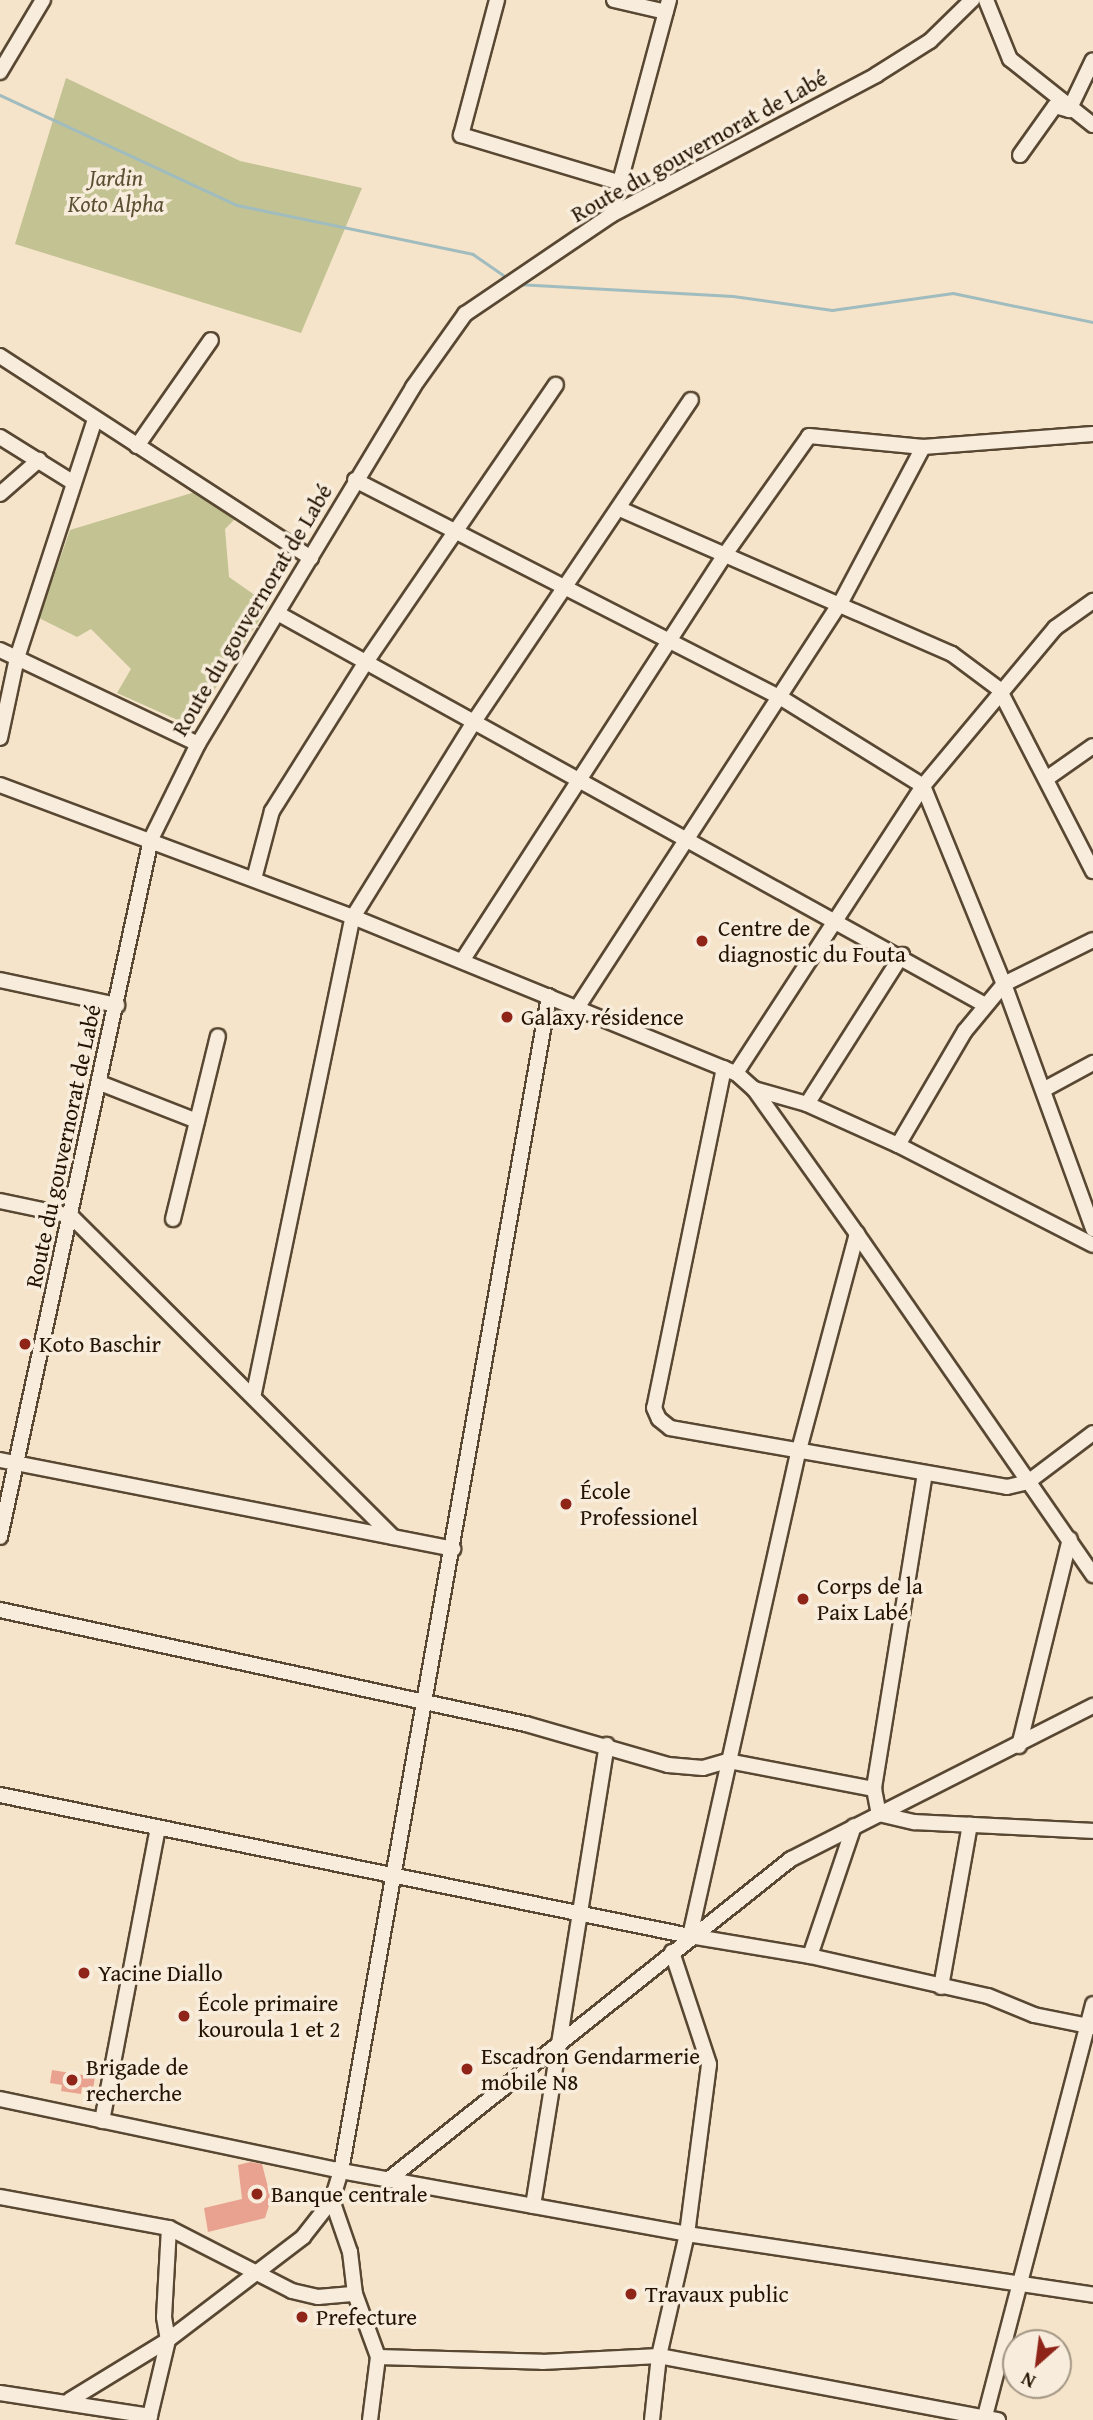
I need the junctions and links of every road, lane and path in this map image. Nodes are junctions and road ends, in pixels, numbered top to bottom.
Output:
1 (43, 0) edge
2 (496, 0) edge
3 (614, 0) edge
4 (972, 0) edge
5 (986, 0) edge
6 (667, 6) edge
7 (1093, 60) edge
8 (0, 72) edge
9 (1069, 110) junction
10 (1093, 125) edge
11 (1020, 155) dead end
12 (621, 183) junction
13 (611, 215) junction
14 (211, 340) dead end
15 (0, 356) edge
16 (556, 385) dead end
17 (691, 400) dead end
18 (95, 419) junction
19 (1093, 434) edge
20 (0, 437) edge
21 (137, 446) junction
22 (923, 447) junction
23 (39, 460) junction
24 (355, 480) junction
25 (74, 483) junction
26 (0, 494) edge
27 (620, 509) junction
28 (459, 533) junction
29 (726, 554) junction
30 (311, 558) junction
31 (566, 588) junction
32 (1093, 601) edge
33 (841, 602) junction
34 (279, 614) junction
35 (669, 641) junction
36 (0, 650) edge
37 (17, 658) junction
38 (366, 662) junction
39 (999, 689) junction
40 (778, 696) junction
41 (475, 720) junction
42 (0, 738) edge
43 (198, 744) junction
44 (1093, 746) edge
45 (580, 779) junction
46 (1046, 779) junction
47 (0, 785) edge
48 (923, 786) junction
49 (685, 836) junction
50 (151, 839) junction
51 (1093, 871) edge
52 (254, 879) junction
53 (834, 917) junction
54 (353, 918) junction
55 (1093, 940) edge
56 (902, 955) junction
57 (462, 961) junction
58 (0, 980) edge
59 (1004, 984) junction
60 (549, 996) junction
61 (117, 1005) junction
62 (985, 1005) junction
63 (577, 1007) junction
64 (218, 1036) dead end
65 (1093, 1063) edge
66 (730, 1071) junction
67 (100, 1083) junction
68 (754, 1089) junction
69 (1043, 1090) junction
70 (807, 1104) junction
71 (197, 1121) junction
72 (898, 1145) junction
73 (0, 1201) edge
74 (71, 1216) junction
75 (173, 1219) dead end
76 (1093, 1229) edge
77 (858, 1234) junction
78 (1093, 1245) edge
79 (254, 1393) junction
80 (1093, 1433) edge
81 (799, 1450) junction
82 (0, 1460) edge
83 (18, 1464) junction
84 (925, 1473) junction
85 (1028, 1482) junction
86 (0, 1537) edge
87 (393, 1537) junction
88 (1070, 1539) junction
89 (453, 1549) junction
90 (1093, 1575) edge
91 (0, 1610) edge
92 (425, 1704) junction
93 (1093, 1706) edge
94 (607, 1745) junction
95 (1019, 1745) junction
96 (728, 1761) junction
97 (874, 1789) junction
98 (0, 1795) edge
99 (879, 1814) junction
100 (970, 1825) junction
101 (854, 1826) junction
102 (158, 1828) junction
103 (1093, 1831) edge
104 (394, 1876) junction
105 (582, 1914) junction
106 (690, 1937) junction
107 (672, 1952) junction
108 (810, 1956) junction
109 (942, 1987) junction
110 (1093, 2004) edge
111 (1091, 2026) edge
112 (561, 2042) junction
113 (0, 2099) edge
114 (102, 2121) junction
115 (341, 2171) junction
116 (388, 2180) junction
117 (0, 2197) edge
118 (332, 2200) junction
119 (533, 2206) junction
120 (169, 2228) junction
121 (687, 2234) junction
122 (256, 2277) junction
123 (1019, 2287) junction
124 (355, 2294) junction
125 (1093, 2295) edge
126 (168, 2340) junction
127 (659, 2356) junction
128 (378, 2357) junction
129 (0, 2393) edge
130 (70, 2400) junction
131 (149, 2418) edge
132 (989, 2419) edge
133 (370, 2420) edge
134 (653, 2420) edge

1 - 8 street
2 - 12 street
3 - 6 street
4 - 13 street, Route du gouvernorat de Labé
5 - 9 street
6 - 12 street
7 - 9 street
9 - 10 street
9 - 11 street
12 - 13 street
13 - 24 street, Route du gouvernorat de Labé
14 - 21 street
15 - 18 street
16 - 28 street
17 - 27 street
18 - 21 street
18 - 25 street
19 - 22 street
20 - 23 street
21 - 30 street
22 - 29 street
22 - 33 street
23 - 25 street
23 - 26 street
24 - 28 street
24 - 30 street, Route du gouvernorat de Labé
25 - 37 street
27 - 29 street
27 - 31 street
28 - 31 street
28 - 38 street
29 - 33 street
29 - 35 street
30 - 34 street, Route du gouvernorat de Labé
31 - 35 street
31 - 41 street
32 - 39 street
33 - 39 street
33 - 40 street
34 - 38 street
34 - 43 street, Route du gouvernorat de Labé
35 - 40 street
35 - 45 street
36 - 37 street
37 - 42 street
37 - 43 street
38 - 41 street
38 - 52 street
39 - 46 street
39 - 48 street
40 - 48 street
40 - 49 street
41 - 45 street
41 - 54 street
43 - 50 street, Route du gouvernorat de Labé
44 - 46 street
45 - 49 street
45 - 57 street
46 - 51 street
47 - 50 street
48 - 53 street
48 - 59 street
49 - 53 street
49 - 63 street
50 - 52 street
50 - 61 street, Route du gouvernorat de Labé
52 - 54 street
53 - 56 street
53 - 66 street
54 - 57 street
54 - 79 street
55 - 59 street
56 - 62 street
56 - 70 street
57 - 60 street
58 - 61 street
59 - 62 street
59 - 69 street
60 - 63 street
60 - 89 street
61 - 67 street, Route du gouvernorat de Labé
62 - 72 street
63 - 66 street
64 - 71 street
65 - 69 street
66 - 68 street
66 - 81 street
67 - 71 street
67 - 74 street, Route du gouvernorat de Labé
68 - 70 street
68 - 77 street
69 - 76 street
70 - 72 street
71 - 75 street
72 - 78 street
73 - 74 street
74 - 79 street
74 - 83 street, Route du gouvernorat de Labé
77 - 81 street
77 - 85 street
79 - 87 street
80 - 85 street
81 - 84 street
81 - 96 street
82 - 83 street
83 - 86 street, Route du gouvernorat de Labé
83 - 87 street
84 - 85 street
84 - 97 street
85 - 88 street
87 - 89 street
88 - 90 street
88 - 95 street
89 - 92 street
91 - 92 street
92 - 94 street
92 - 104 street
93 - 95 street
94 - 96 street
94 - 105 street
95 - 99 street
96 - 97 street
96 - 106 street
97 - 99 street
98 - 102 street
99 - 100 street
99 - 101 street
100 - 103 street
100 - 109 street
101 - 106 street
101 - 108 street
102 - 104 street
102 - 114 street
104 - 105 street
104 - 115 street
105 - 106 street
105 - 112 street
106 - 107 street
106 - 108 street
107 - 112 street
107 - 121 street
108 - 109 street
109 - 111 street
110 - 111 street
111 - 123 street
112 - 116 street
112 - 119 street
113 - 114 street
114 - 115 street
115 - 116 street
115 - 118 street
116 - 119 street
117 - 120 street
118 - 122 street
118 - 124 street
119 - 121 street
120 - 122 street
120 - 126 street
121 - 123 street
121 - 127 street
122 - 124 street
122 - 126 street
123 - 125 street
123 - 132 street
124 - 128 street
126 - 130 street
126 - 131 street
127 - 128 street
127 - 132 street
127 - 134 street
128 - 133 street
129 - 130 street
130 - 131 street

